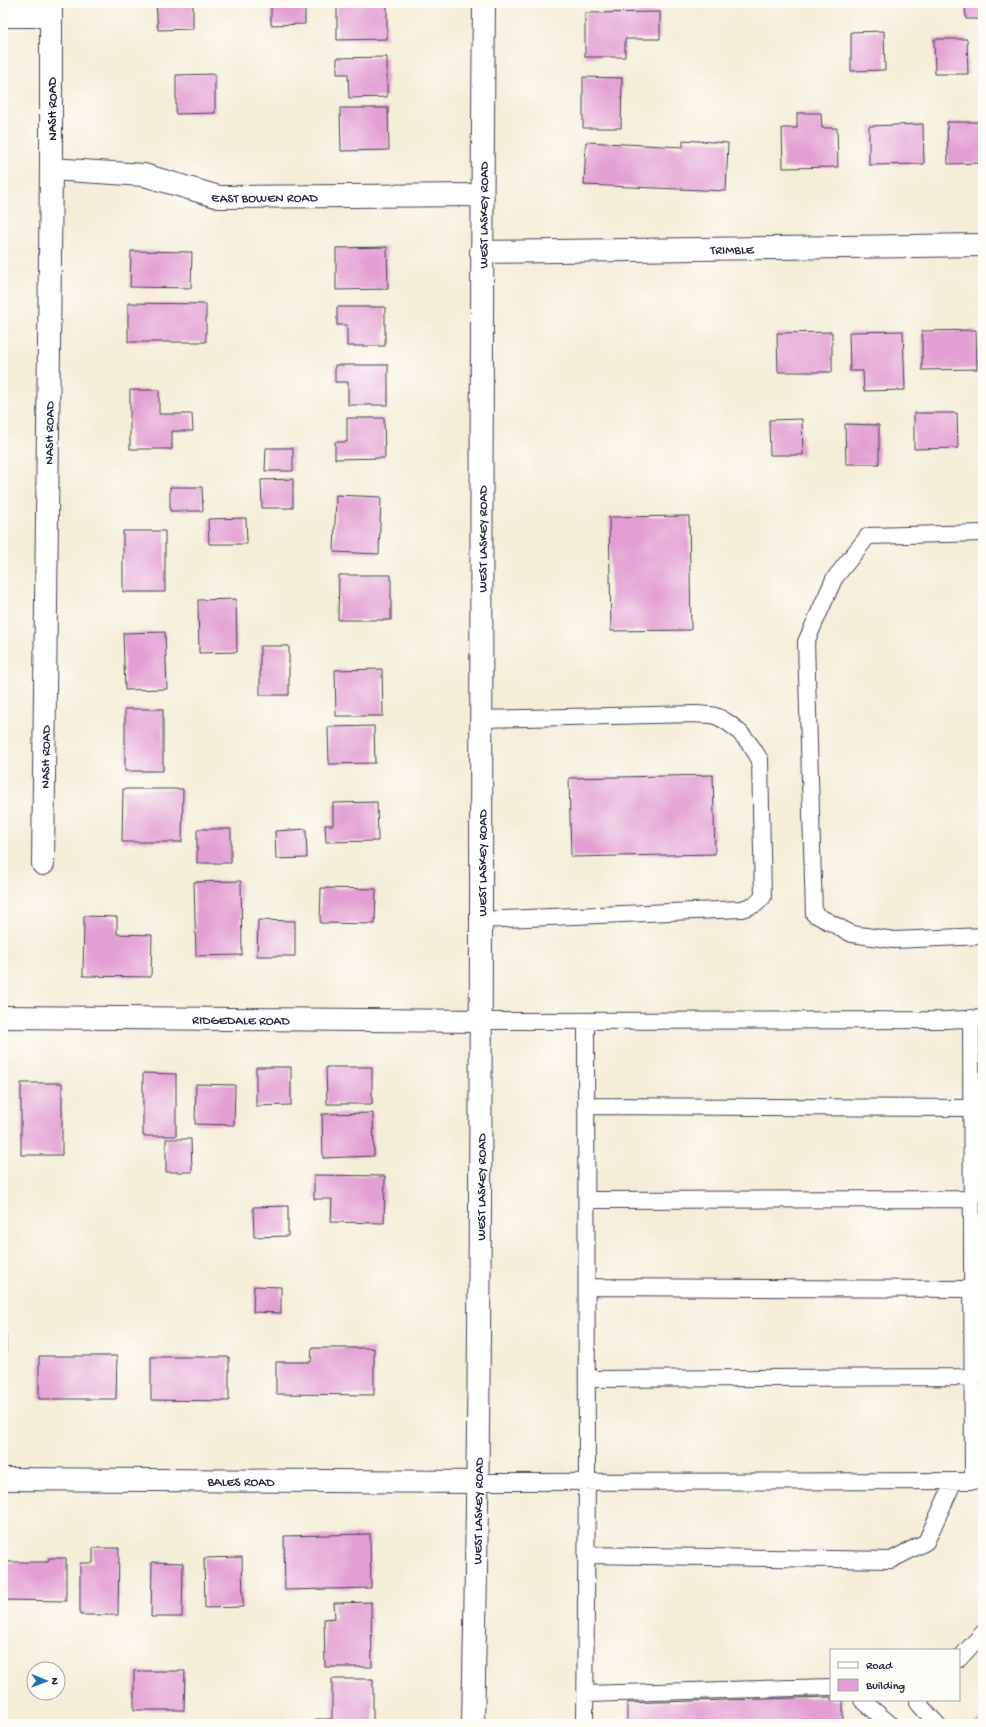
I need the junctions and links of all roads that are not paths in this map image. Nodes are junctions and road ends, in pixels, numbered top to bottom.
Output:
1 (484, 3) edge
2 (51, 9) edge
3 (3, 16) edge
4 (51, 169) junction
5 (482, 195) junction
6 (983, 245) edge
7 (481, 252) junction
8 (983, 533) edge
9 (480, 719) junction
10 (43, 864) dead end
11 (480, 920) junction
12 (983, 936) edge
13 (3, 1017) edge
14 (977, 1018) edge
15 (586, 1020) junction
16 (479, 1021) junction
17 (587, 1106) junction
18 (971, 1108) junction
19 (972, 1199) junction
20 (586, 1200) junction
21 (587, 1287) junction
22 (972, 1289) junction
23 (972, 1377) junction
24 (586, 1379) junction
25 (3, 1479) edge
26 (587, 1481) junction
27 (954, 1481) junction
28 (978, 1481) edge
29 (478, 1482) junction
30 (586, 1555) junction
31 (983, 1633) edge
32 (960, 1657) edge
33 (830, 1687) edge
34 (585, 1694) junction
35 (863, 1701) edge
36 (919, 1701) edge
37 (473, 1724) edge
38 (585, 1724) edge
39 (890, 1724) edge
40 (937, 1724) edge

1 - 5 street, WEST LASKEY ROAD
2 - 3 street
2 - 4 street, NASH ROAD
4 - 5 street, EAST BOWEN ROAD
4 - 10 street, NASH ROAD
5 - 7 street, WEST LASKEY ROAD
6 - 7 street, TRIMBLE
7 - 9 street, WEST LASKEY ROAD
8 - 12 lane
9 - 11 street, WEST LASKEY ROAD
9 - 11 lane
11 - 16 street, WEST LASKEY ROAD
13 - 16 street, RIDGEDALE ROAD
14 - 15 lane
14 - 18 lane
15 - 16 lane
15 - 17 lane
16 - 29 street, WEST LASKEY ROAD
17 - 18 lane
17 - 20 lane
18 - 19 lane
19 - 20 lane
19 - 22 lane
20 - 21 lane
21 - 22 lane
21 - 24 lane
22 - 23 lane
23 - 24 lane
23 - 28 lane
24 - 26 lane
25 - 29 street, BALES ROAD
26 - 27 lane
26 - 29 lane
26 - 30 lane
27 - 28 lane
27 - 30 lane
29 - 37 street, WEST LASKEY ROAD
30 - 34 lane
31 - 32 lane
33 - 34 lane
34 - 38 lane
35 - 39 lane
36 - 40 lane

